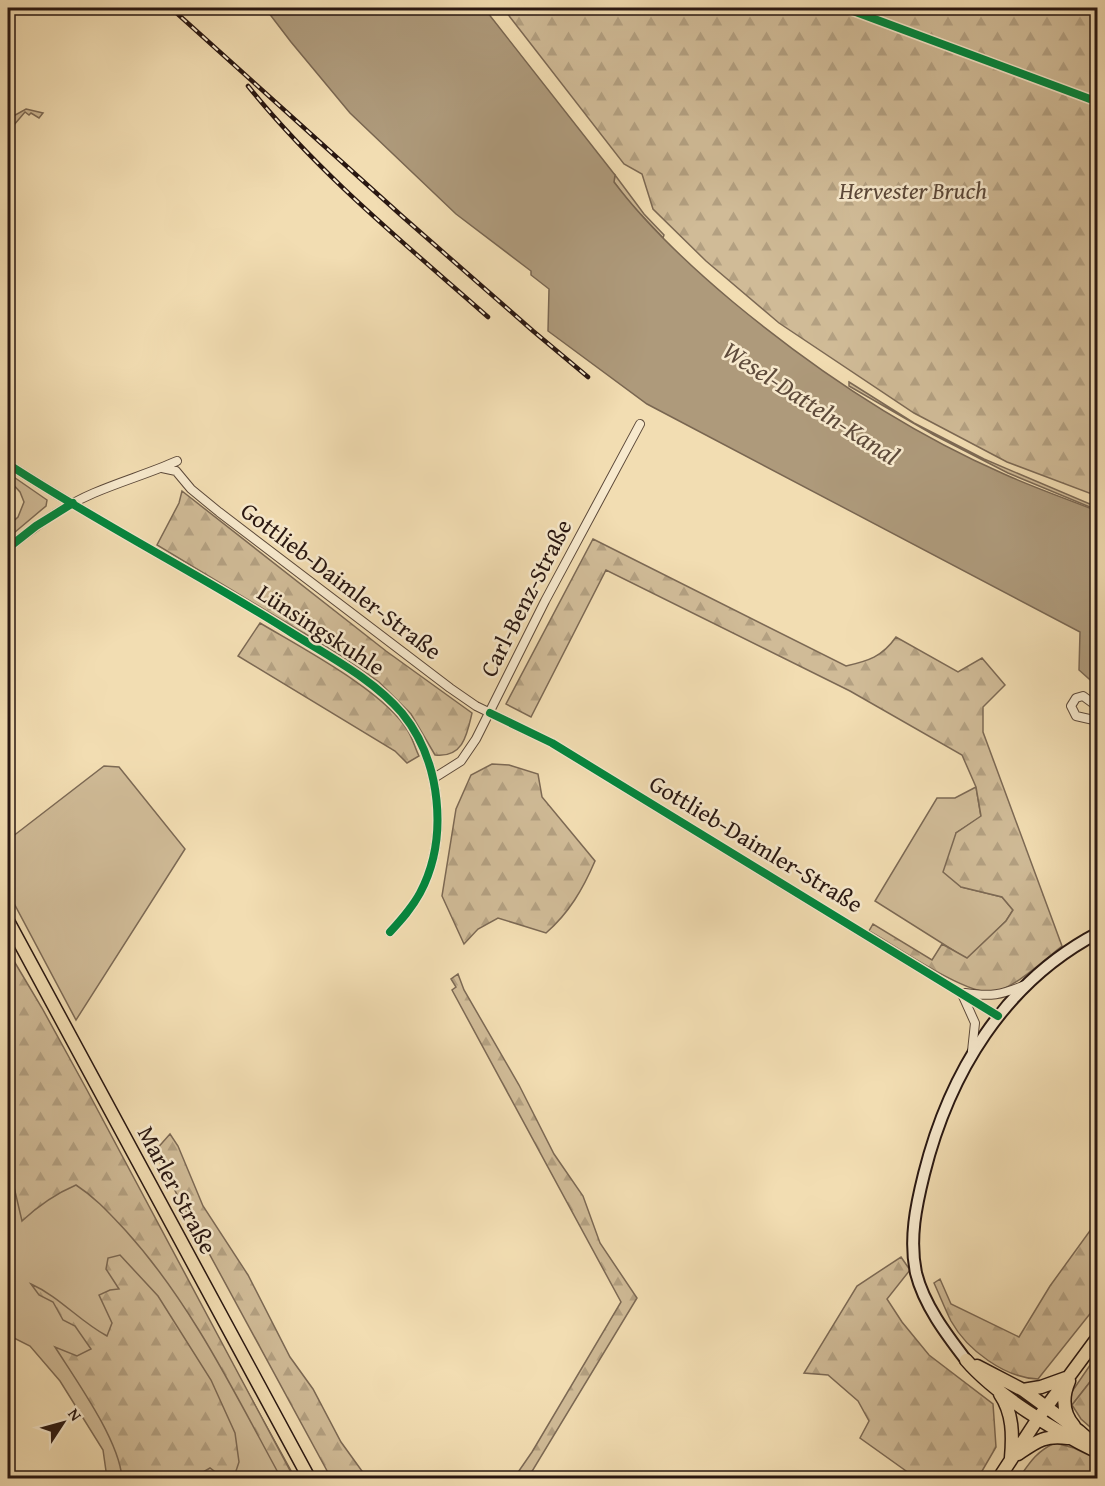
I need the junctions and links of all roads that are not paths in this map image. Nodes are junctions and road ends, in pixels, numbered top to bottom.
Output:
1 (640, 424) dead end
2 (177, 461) dead end
3 (8, 464) edge
4 (162, 468) junction
5 (73, 503) junction
6 (8, 548) edge
7 (1098, 707) edge
8 (490, 713) junction
9 (1098, 721) edge
10 (434, 778) junction
11 (8, 921) edge
12 (390, 933) dead end
13 (1098, 933) edge
14 (1027, 984) junction
15 (962, 993) junction
16 (998, 1016) junction
17 (972, 1053) junction
18 (1098, 1337) edge
19 (966, 1360) junction
20 (1076, 1366) junction
21 (1067, 1377) junction
22 (997, 1388) junction
23 (1023, 1390) junction
24 (1042, 1412) junction
25 (1074, 1435) junction
26 (1098, 1450) edge
27 (1011, 1459) junction
28 (309, 1479) edge
29 (999, 1479) edge

1 - 8 street, Carl-Benz-Straße
2 - 4 street
3 - 5 street, Lünsingskuhle
4 - 5 street
4 - 8 street, Gottlieb-Daimler-Straße
5 - 6 street
5 - 10 street, Lünsingskuhle
7 - 9 street
8 - 10 street, Carl-Benz-Straße
8 - 15 street, Gottlieb-Daimler-Straße
10 - 12 street, Lünsingskuhle
11 - 28 main road, Marler Straße
13 - 14 street
14 - 15 street, Gottlieb-Daimler-Straße
14 - 16 street
15 - 16 street, Gottlieb-Daimler-Straße
15 - 17 street
16 - 17 street
17 - 19 street
18 - 20 main road
19 - 22 main road
19 - 23 main road
20 - 21 main road
20 - 25 main road
21 - 23 main road
21 - 24 main road
22 - 24 main road
22 - 27 main road
23 - 24 main road
24 - 25 main road
24 - 27 main road
25 - 26 main road
25 - 27 main road
27 - 29 main road

